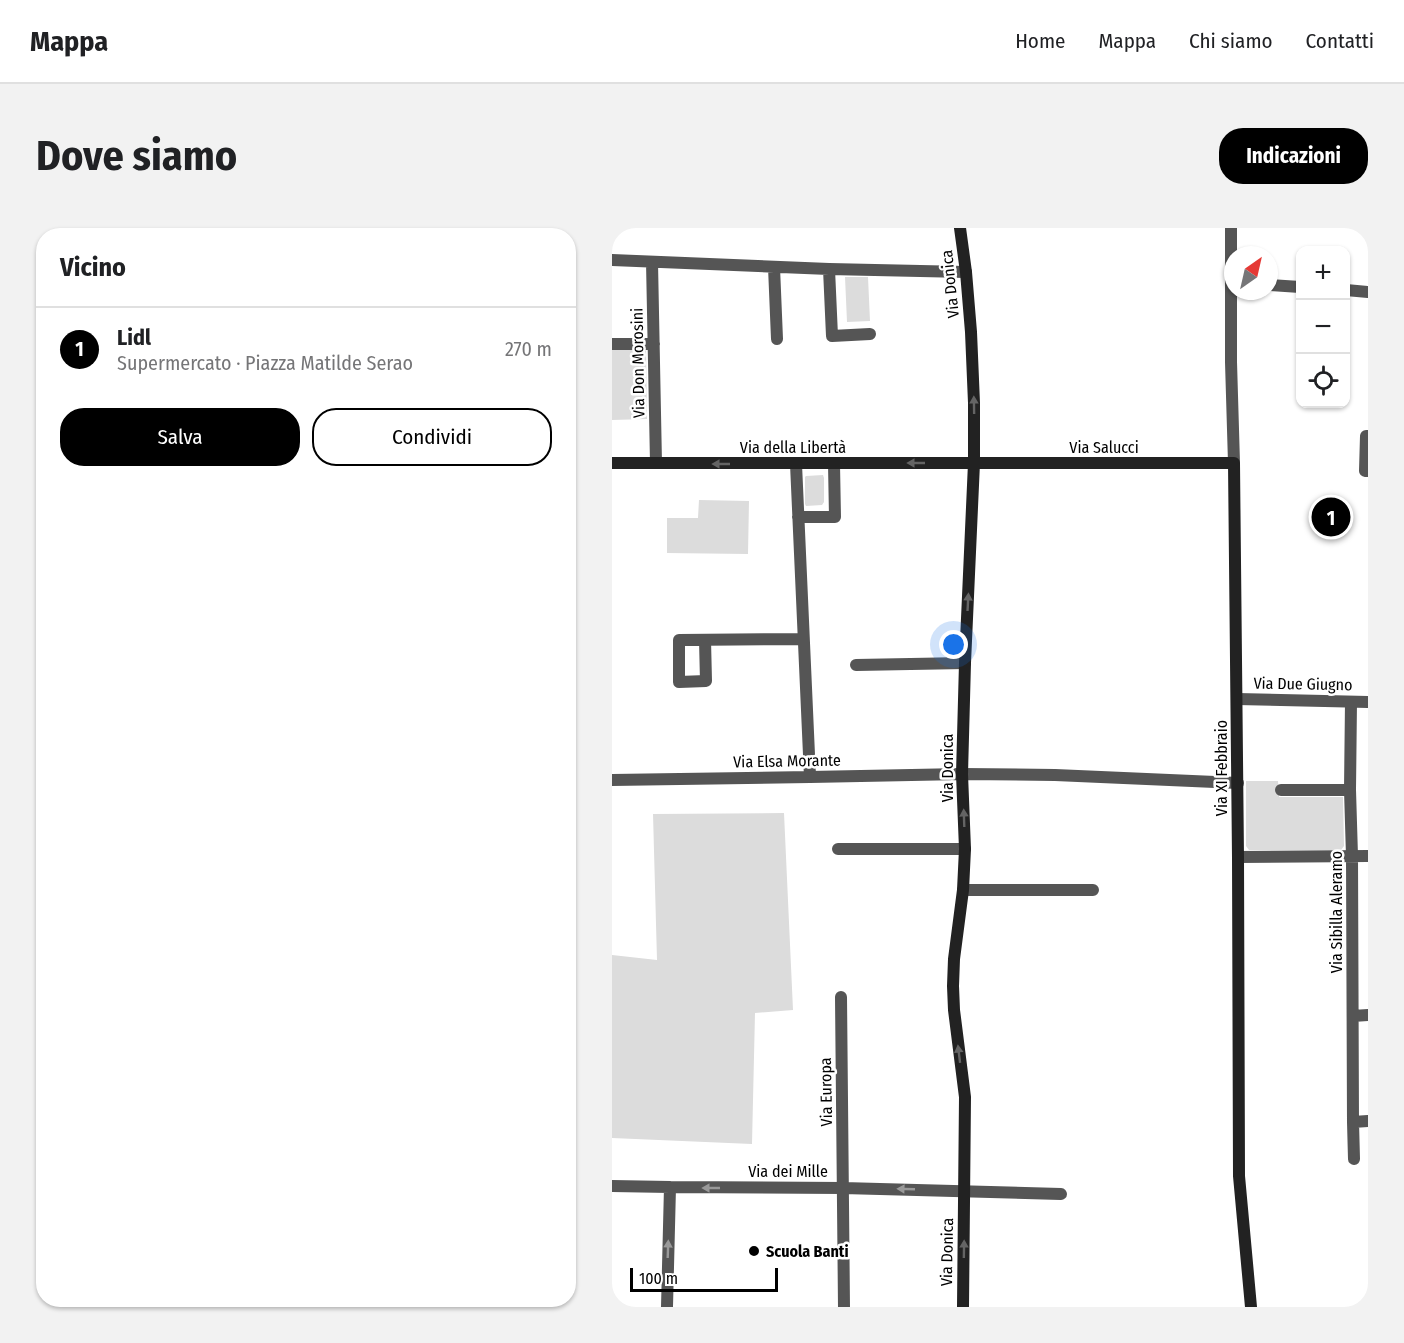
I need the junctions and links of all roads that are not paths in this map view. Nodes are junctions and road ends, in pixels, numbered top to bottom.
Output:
1 (960, 228) edge
2 (1231, 228) edge
3 (1231, 246) edge
4 (612, 260) edge
5 (652, 262) junction
6 (774, 267) junction
7 (829, 269) junction
8 (966, 272) junction
9 (1278, 286) edge
10 (1296, 287) edge
11 (1350, 290) edge
12 (1368, 292) edge
13 (1232, 300) edge
14 (870, 334) dead end
15 (777, 339) dead end
16 (612, 344) edge
17 (654, 344) junction
18 (1368, 436) edge
19 (612, 463) edge
20 (974, 463) junction
21 (656, 464) junction
22 (796, 464) junction
23 (834, 464) junction
24 (1234, 464) junction
25 (1368, 471) edge
26 (798, 517) junction
27 (803, 639) junction
28 (705, 640) dead end
29 (965, 663) junction
30 (856, 665) dead end
31 (1237, 699) junction
32 (1351, 702) junction
33 (1368, 702) edge
34 (962, 774) junction
35 (810, 777) junction
36 (612, 780) edge
37 (1238, 783) junction
38 (1281, 790) dead end
39 (1350, 790) junction
40 (838, 849) dead end
41 (965, 849) junction
42 (1352, 856) junction
43 (1368, 856) edge
44 (1238, 857) junction
45 (963, 890) junction
46 (1093, 890) dead end
47 (841, 997) dead end
48 (1353, 1016) junction
49 (1368, 1016) edge
50 (1368, 1121) edge
51 (1353, 1122) junction
52 (1354, 1159) dead end
53 (612, 1186) edge
54 (670, 1187) junction
55 (843, 1188) junction
56 (965, 1191) junction
57 (1061, 1194) dead end
58 (667, 1307) edge
59 (844, 1307) edge
60 (963, 1307) edge
61 (1251, 1307) edge

1 - 8 main road, Via Donica
2 - 3 street, Via XI Febbraio
4 - 5 street
5 - 6 street
5 - 17 street, Via Don Morosini
6 - 7 street
6 - 15 street
7 - 8 street
7 - 14 street
20 -> 8 main road, Via Donica
9 - 10 street
11 - 12 street
13 - 24 street, Via XI Febbraio
16 - 17 street
17 - 21 street, Via Don Morosini
18 - 25 street
19 - 21 main road, Via della Libertà
20 -> 23 main road, Via della Libertà
20 - 24 main road, Via Salucci
29 -> 20 main road, Via Donica
22 -> 21 main road, Via della Libertà
22 - 23 main road, Via della Libertà
22 - 26 street
23 - 26 street
24 - 31 main road, Via XI Febbraio
26 - 27 street
27 - 28 street
27 - 35 street
29 - 30 street
29 - 34 main road, Via Donica
31 - 32 street, Via Due Giugno
31 - 37 main road, Via XI Febbraio
32 - 33 street, Via Due Giugno
32 - 39 street, Via Sibilla Aleramo
34 - 35 street, Via Elsa Morante
34 - 37 street, Via Elsa Morante
41 -> 34 main road, Via Donica
35 - 36 street, Via Elsa Morante
37 - 44 main road, Via XI Febbraio
38 - 39 street
39 - 42 street, Via Sibilla Aleramo
40 - 41 street
41 - 45 main road, Via Donica
42 - 43 street
42 - 44 street
42 - 48 street, Via Sibilla Aleramo
44 - 61 main road, Via XI Febbraio
45 - 46 street
56 -> 45 main road, Via Donica
47 - 55 street, Via Europa
48 - 49 street
48 - 51 street, Via Sibilla Aleramo
50 - 51 street
51 - 52 street, Via Sibilla Aleramo
53 - 54 street, Via dei Mille
55 -> 54 street, Via dei Mille
58 -> 54 street
56 -> 55 street, Via dei Mille
55 - 59 street, Via Europa
56 - 57 street, Via dei Mille
60 -> 56 main road, Via Donica

